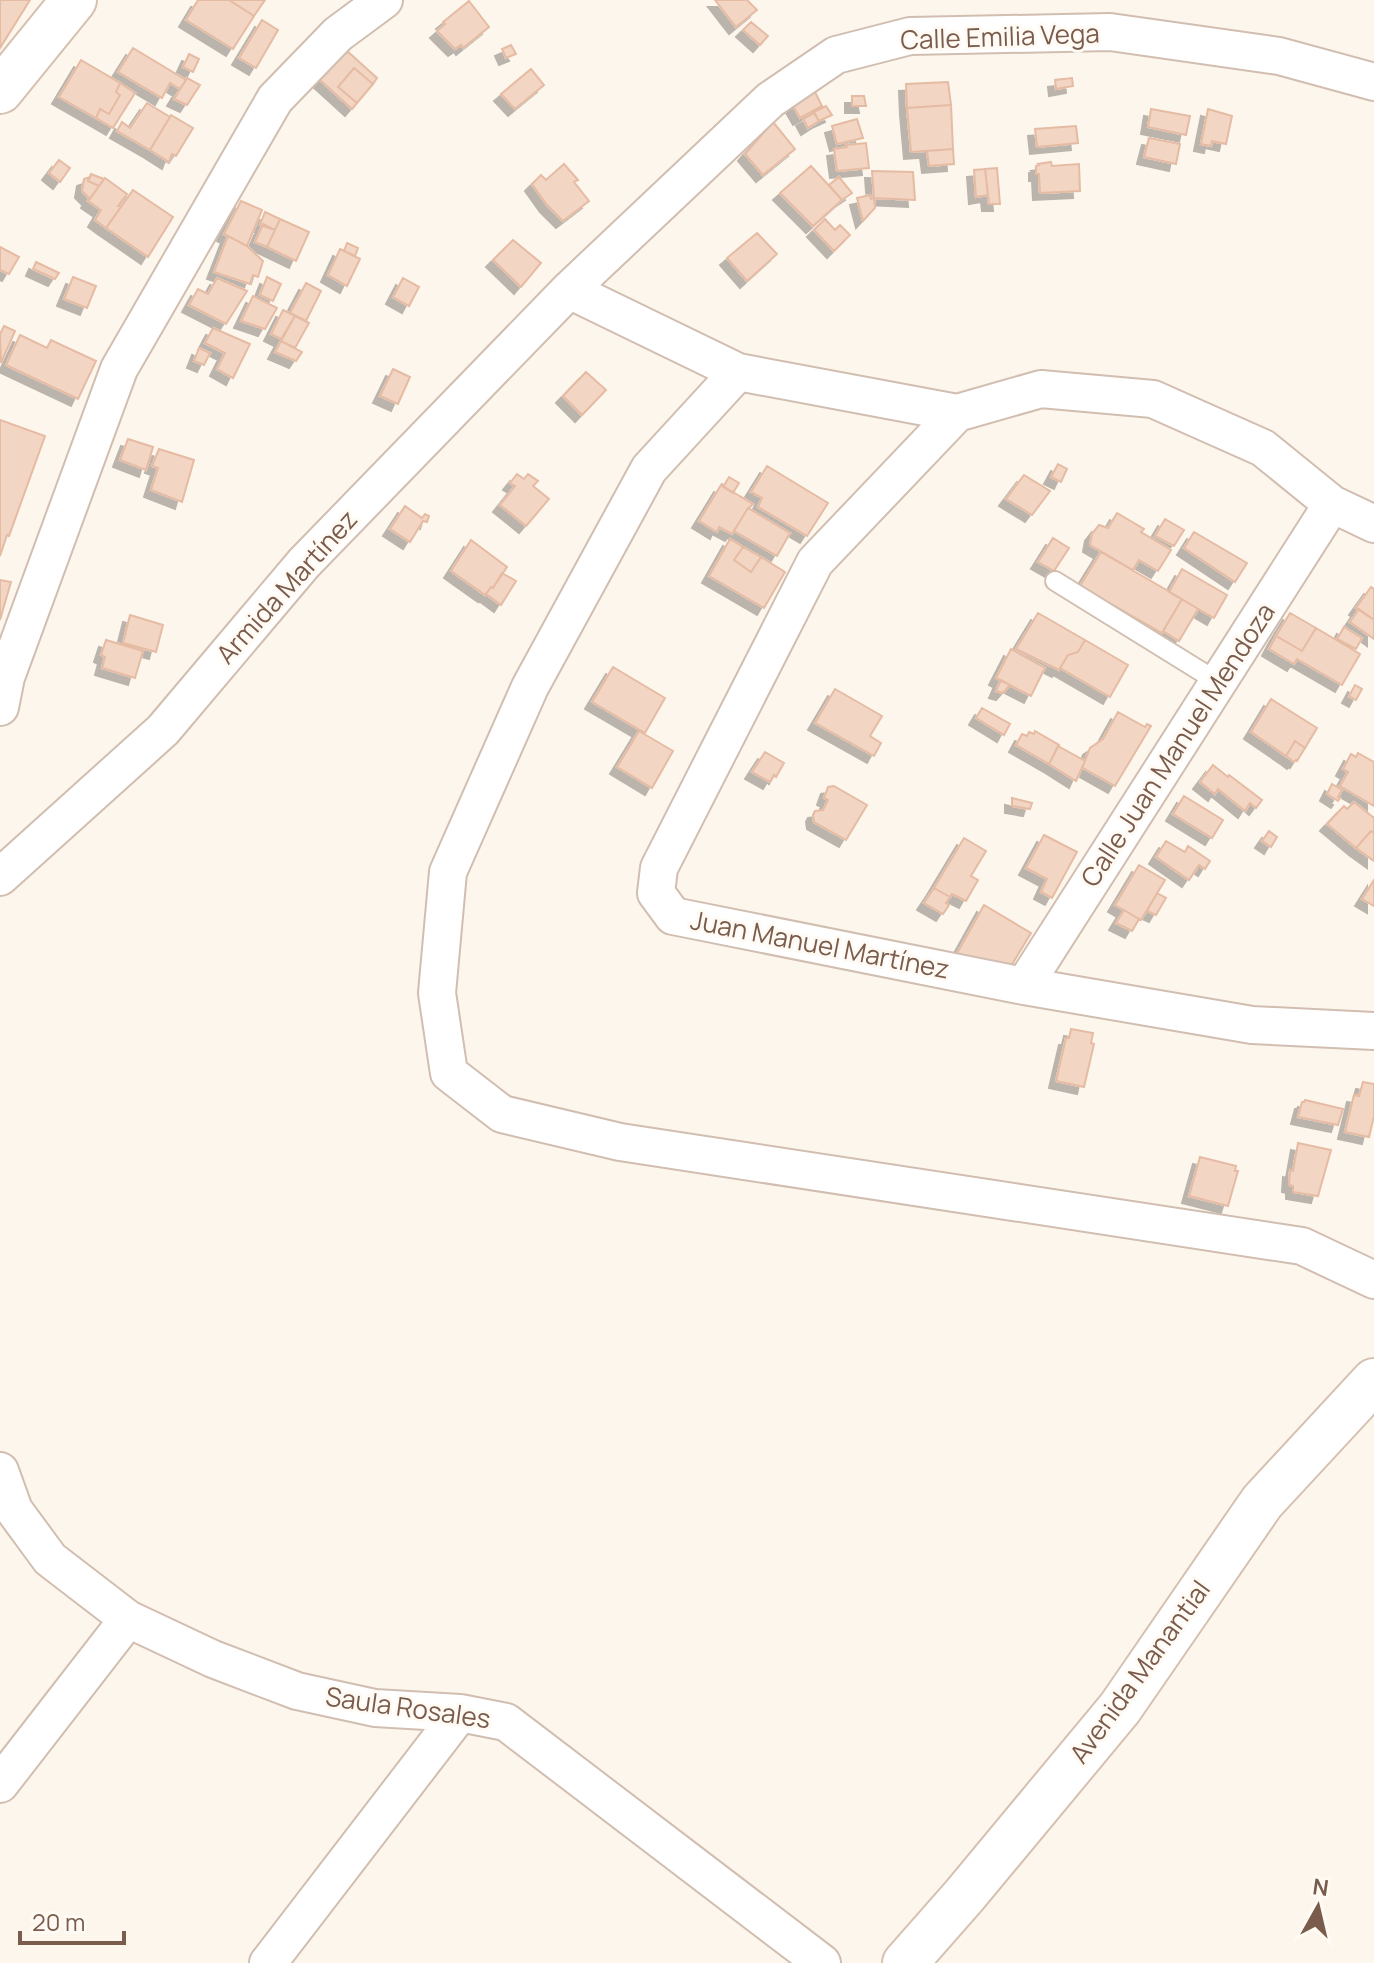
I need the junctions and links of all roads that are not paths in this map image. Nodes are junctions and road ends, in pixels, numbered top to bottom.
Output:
1 (74, 0) edge
2 (384, 0) edge
3 (1374, 82) edge
4 (0, 91) edge
5 (569, 290) junction
6 (738, 372) junction
7 (957, 413) junction
8 (1332, 504) junction
9 (1374, 524) edge
10 (1055, 581) dead end
11 (1218, 682) junction
12 (0, 707) edge
13 (0, 877) edge
14 (1024, 986) junction
15 (1374, 1031) edge
16 (1374, 1280) edge
17 (1374, 1381) edge
18 (0, 1471) edge
19 (128, 1619) junction
20 (460, 1713) junction
21 (0, 1784) edge
22 (268, 1963) edge
23 (822, 1963) edge
24 (905, 1963) edge

1 - 4 main road
2 - 12 street
3 - 5 street, Calle Emilia Vega
5 - 6 street
5 - 13 street, Armida Martínez
6 - 7 street
6 - 16 street
7 - 8 street
7 - 14 street, Juan Manuel Martínez
8 - 9 street
8 - 11 street, Calle Juan Manuel Mendoza
10 - 11 lane
11 - 14 street, Calle Juan Manuel Mendoza
14 - 15 street, Juan Manuel Martínez
17 - 24 main road, Avenida Manantial
18 - 19 street, Saula Rosales
19 - 20 street, Saula Rosales
19 - 21 street
20 - 22 street
20 - 23 street, Saula Rosales

